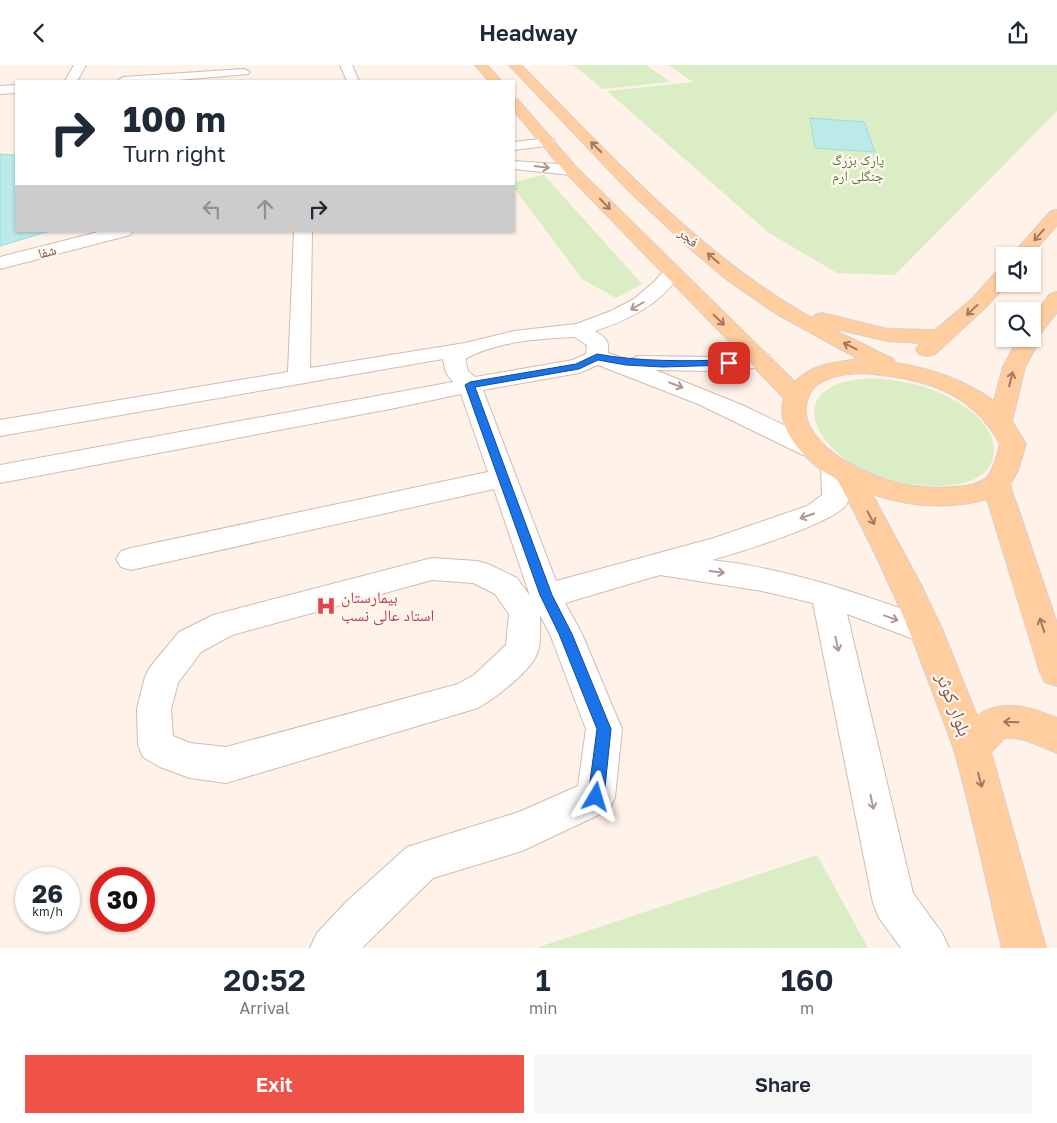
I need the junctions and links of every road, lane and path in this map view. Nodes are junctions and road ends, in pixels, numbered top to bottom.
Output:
1 (80, 65) edge
2 (163, 65) edge
3 (346, 65) edge
4 (481, 65) edge
5 (515, 65) edge
6 (244, 73) edge
7 (72, 80) edge
8 (159, 80) edge
9 (353, 80) edge
10 (494, 80) edge
11 (15, 89) edge
12 (0, 90) edge
13 (515, 104) edge
14 (548, 142) junction
15 (515, 145) edge
16 (515, 157) edge
17 (515, 165) edge
18 (571, 170) junction
19 (1057, 215) edge
20 (120, 232) edge
21 (303, 232) edge
22 (1028, 247) edge
23 (0, 263) edge
24 (672, 273) junction
25 (996, 284) edge
26 (768, 300) junction
27 (1056, 300) edge
28 (1041, 320) edge
29 (578, 331) junction
30 (941, 337) junction
31 (1025, 347) edge
32 (464, 349) junction
33 (597, 357) junction
34 (761, 360) junction
35 (900, 369) junction
36 (299, 378) junction
37 (470, 385) junction
38 (796, 396) junction
39 (1000, 422) junction
40 (0, 428) edge
41 (812, 449) junction
42 (841, 471) junction
43 (0, 474) edge
44 (503, 477) junction
45 (996, 484) junction
46 (131, 559) dead end
47 (652, 564) junction
48 (506, 586) junction
49 (546, 595) junction
50 (827, 596) junction
51 (927, 631) junction
52 (522, 651) junction
53 (1057, 672) edge
54 (1057, 736) edge
55 (972, 749) junction
56 (332, 948) edge
57 (927, 948) edge
58 (1024, 948) edge

1 - 7 street
2 - 8 street
3 - 9 street
4 - 10 main road
26 -> 5 main road, فجر
6 - 8 street
11 - 12 street
13 - 14 main road
14 - 15 street
14 - 16 street
14 - 18 main road
17 -> 18 street
18 -> 24 main road
19 -> 22 main road
20 - 23 street, شفا
21 - 36 street
24 -> 29 street
24 -> 34 main road
25 -> 30 main road
26 - 30 main road
35 -> 26 main road, فجر
27 - 28 main road
29 - 32 street
29 - 33 street
30 - 35 main road
39 -> 31 main road
32 - 36 street
32 - 37 street
33 - 34 street
33 - 37 street
33 -> 41 street
34 - 38 main road
35 - 38 main road
35 - 39 main road
36 - 40 street
37 - 43 street
37 - 44 street
38 - 41 main road
39 - 45 main road
41 - 42 main road
42 - 45 main road
42 -> 47 street
42 -> 51 main road, بلوار کوثر
44 - 46 street
44 - 49 street
53 -> 45 main road
47 - 49 street
47 -> 50 street
48 - 49 street
48 - 52 street
48 - 52 street
49 - 52 street
49 - 56 street
50 -> 51 street
50 -> 57 street
51 - 55 main road, بلوار کوثر
54 -> 55 main road
55 -> 58 main road, بلوار کوثر

